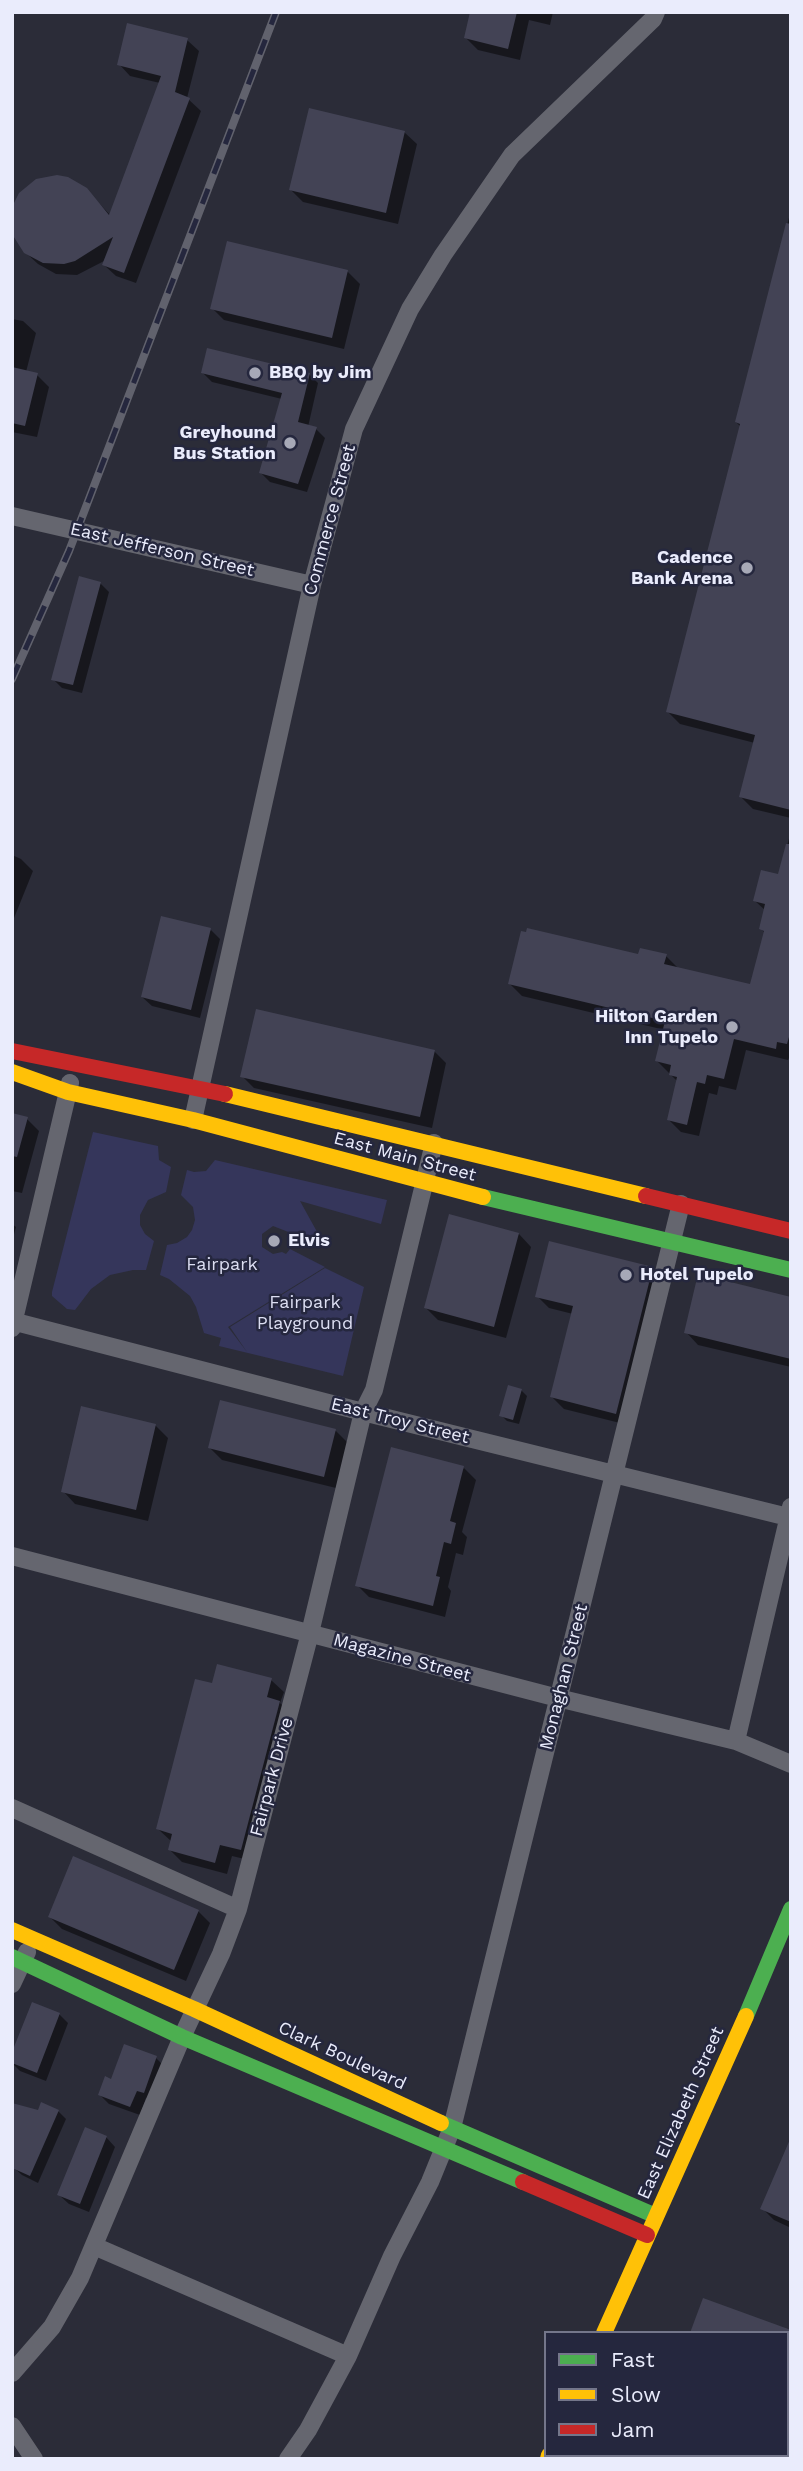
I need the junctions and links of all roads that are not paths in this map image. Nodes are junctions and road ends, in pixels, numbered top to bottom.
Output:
1 (656, 12) edge
2 (12, 516) edge
3 (312, 584) junction
4 (12, 1051) edge
5 (75, 1063) junction
6 (12, 1072) edge
7 (200, 1088) junction
8 (68, 1092) junction
9 (193, 1120) junction
10 (434, 1143) junction
11 (424, 1183) junction
12 (681, 1204) junction
13 (791, 1231) edge
14 (671, 1241) junction
15 (791, 1270) edge
16 (13, 1324) edge
17 (363, 1412) junction
18 (614, 1474) junction
19 (789, 1512) edge
20 (12, 1556) edge
21 (310, 1633) junction
22 (558, 1698) junction
23 (736, 1741) junction
24 (791, 1764) edge
25 (12, 1808) edge
26 (238, 1909) junction
27 (791, 1909) edge
28 (12, 1930) edge
29 (33, 1939) junction
30 (17, 1960) edge
31 (12, 1984) edge
32 (194, 2009) junction
33 (182, 2037) junction
34 (453, 2128) junction
35 (444, 2149) junction
36 (656, 2216) junction
37 (647, 2235) junction
38 (94, 2246) junction
39 (605, 2331) edge
40 (348, 2356) junction
41 (12, 2373) edge
42 (12, 2426) edge
43 (34, 2459) edge
44 (288, 2459) edge

1 - 3 street, Commerce Street
2 - 3 street, East Jefferson Street
3 - 7 street, Commerce Street
4 - 5 street, East Main Street
5 - 7 street, East Main Street
5 - 8 street
6 - 8 street, East Main Street
7 - 9 street, Commerce Street
7 - 10 street, East Main Street
8 - 9 street, East Main Street
8 - 16 street
9 - 11 street, East Main Street
10 - 11 street, Fairpark Drive
10 - 12 street, East Main Street
11 - 14 street, East Main Street
11 - 17 street, Fairpark Drive
12 - 13 street, East Main Street
12 - 14 street, Monaghan Street
14 - 15 street, East Main Street
14 - 18 street, Monaghan Street
16 - 17 street, East Troy Street
17 - 18 street, East Troy Street
17 - 21 street, Fairpark Drive
18 - 19 street, East Troy Street
18 - 22 street, Monaghan Street
19 - 23 street
20 - 21 street, Magazine Street
21 - 22 street, Magazine Street
21 - 26 street, Fairpark Drive
22 - 23 street, Magazine Street
22 - 34 street, Monaghan Street
23 - 24 street, Magazine Street
25 - 26 street
26 - 32 street, Fairpark Drive
27 - 36 street, East Elizabeth Street
28 - 29 street, Clark Boulevard
29 - 30 street
29 - 32 street, Clark Boulevard
30 - 31 street
30 - 33 street
32 - 33 street, Fairpark Drive
32 - 34 street, Clark Boulevard
33 - 35 street
33 - 38 street, Fairpark Drive
34 - 35 street, Monaghan Street
34 - 36 street, Clark Boulevard
35 - 37 street
35 - 40 street, Monaghan Street
36 - 37 street, East Elizabeth Street
37 - 39 street, East Elizabeth Street
38 - 40 street
38 - 41 street, Fairpark Drive
40 - 44 street, Monaghan Street
42 - 43 street

